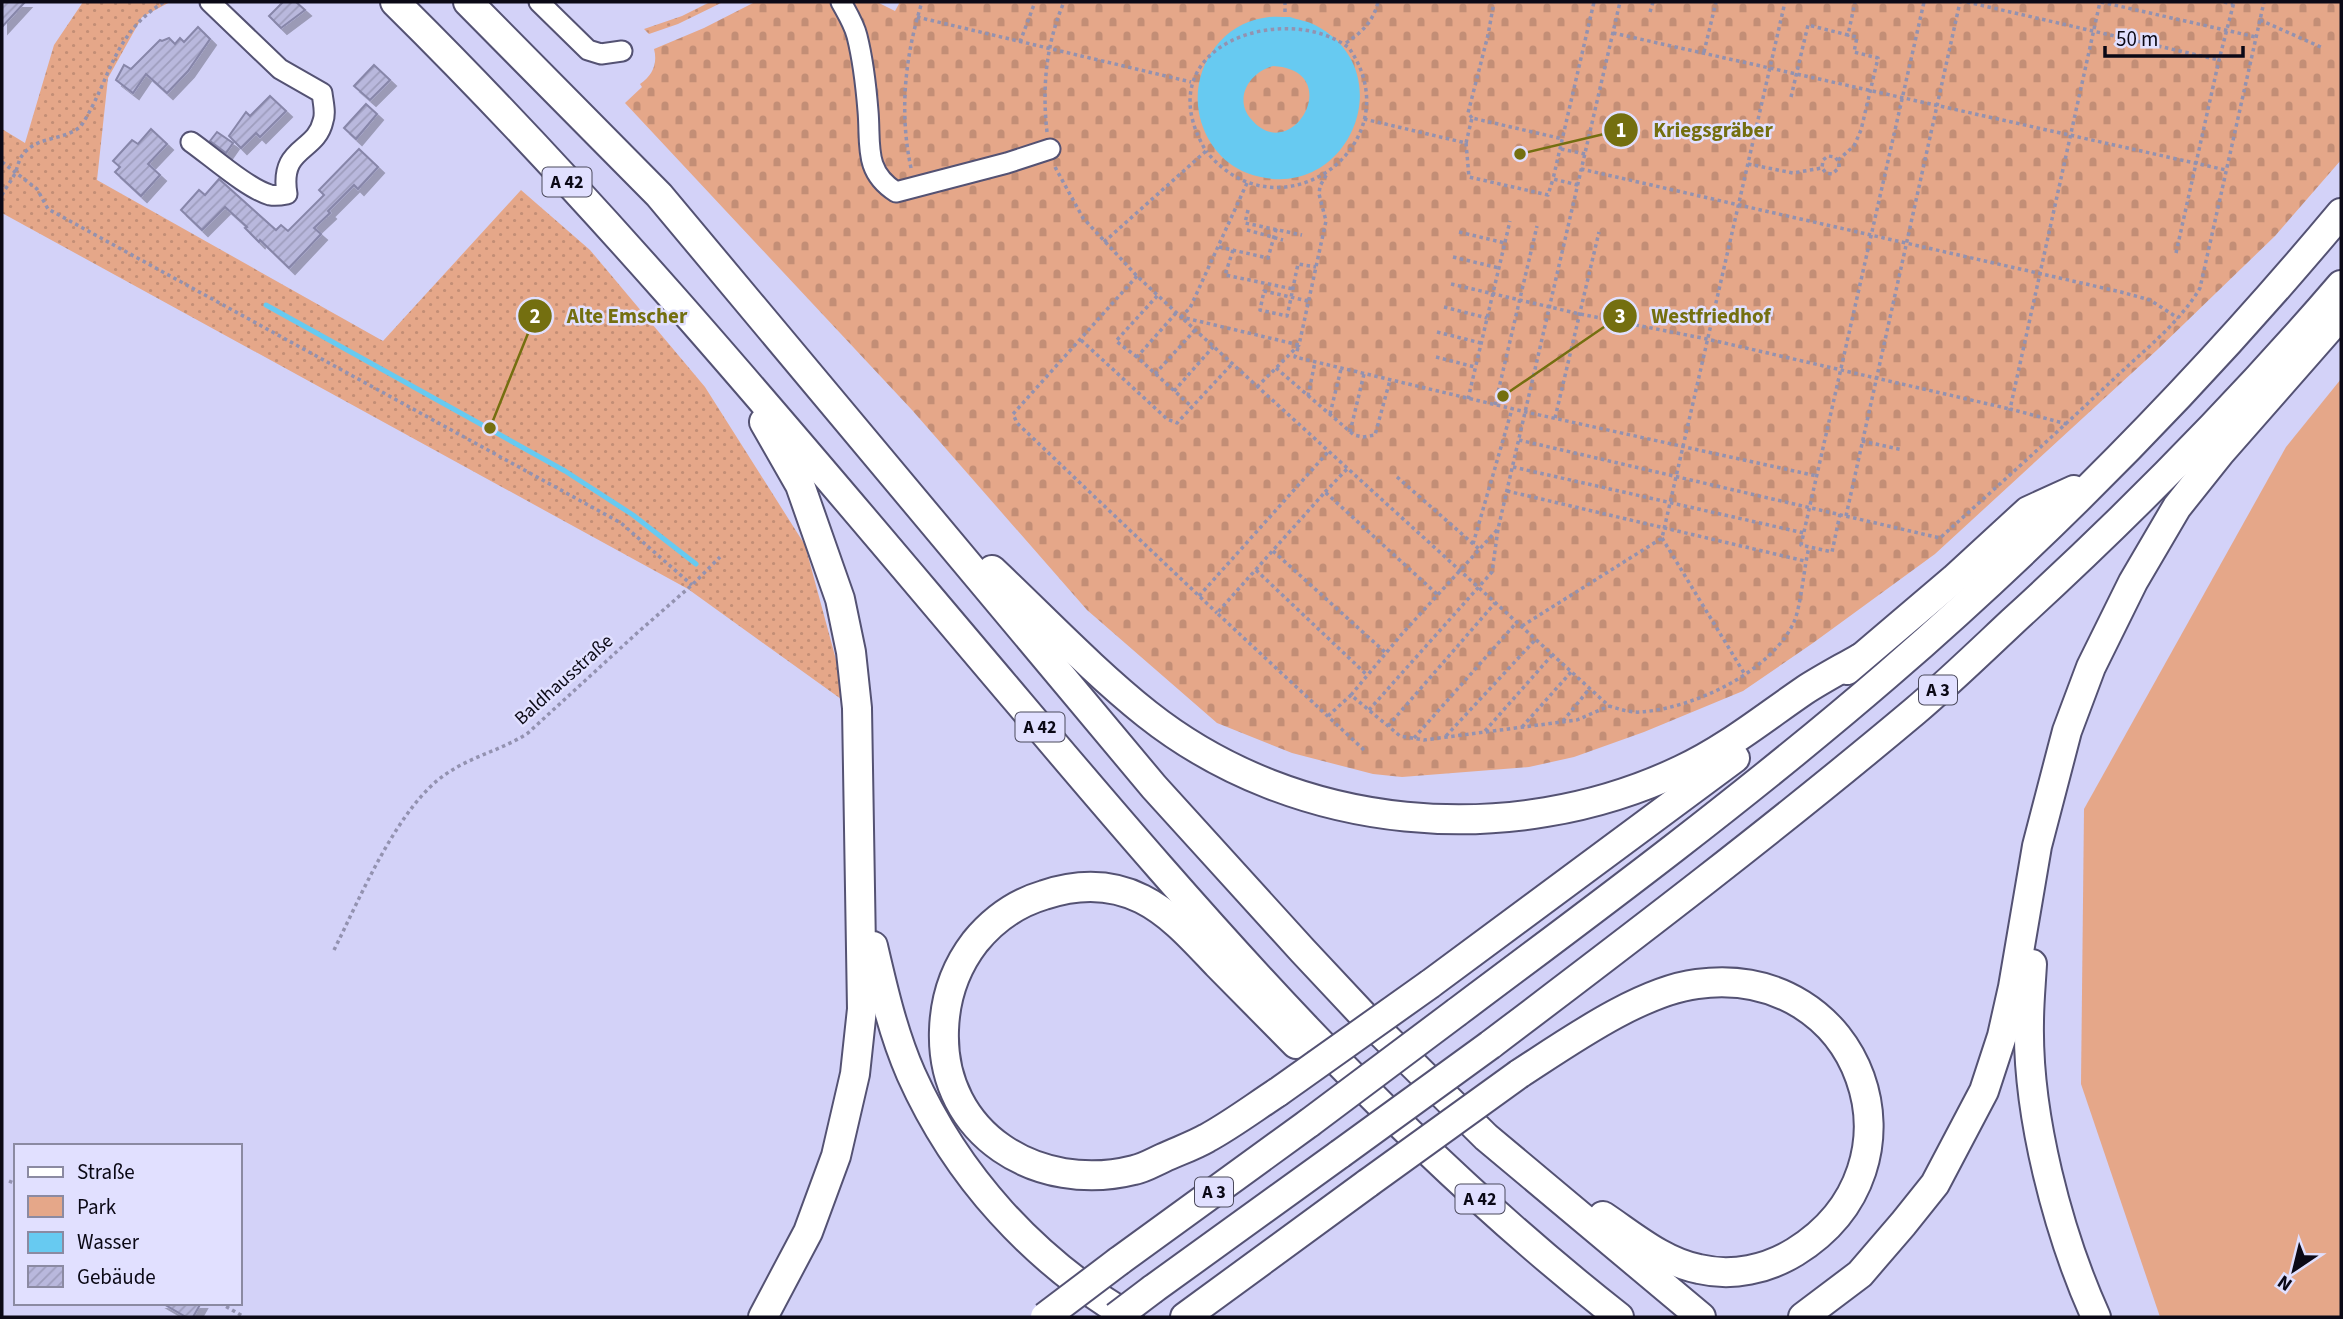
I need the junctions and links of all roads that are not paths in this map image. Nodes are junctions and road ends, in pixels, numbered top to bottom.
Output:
1 (210, 2) edge
2 (395, 2) edge
3 (468, 2) edge
4 (539, 2) edge
5 (841, 2) edge
6 (622, 51) dead end
7 (191, 142) dead end
8 (1050, 149) road end
9 (2341, 213) edge
10 (2341, 285) edge
11 (2341, 314) edge
12 (733, 368) junction
13 (898, 481) junction
14 (2093, 481) junction
15 (1860, 658) junction
16 (2051, 791) junction
17 (861, 892) junction
18 (1355, 1079) junction
19 (1486, 1137) junction
20 (1806, 1315) edge
21 (763, 1317) edge
22 (1045, 1317) edge
23 (1116, 1317) edge
24 (1129, 1317) edge
25 (1185, 1317) edge
26 (1619, 1317) edge
27 (1701, 1317) edge
28 (2096, 1317) edge

1 - 7 street
2 - 12 highway, A 42
3 - 13 highway, A 42
4 - 6 street
5 - 8 street
9 - 14 highway, A 3
10 - 23 highway, A 3, bridge
11 - 16 highway
12 - 17 highway
12 - 18 highway, A 42
13 - 15 highway
13 - 19 highway, A 42
14 - 15 highway
14 - 22 highway, A 3, bridge
15 - 18 highway, bridge
16 - 20 highway
16 - 28 highway
17 - 21 highway
17 - 24 highway
18 - 26 highway, A 42
19 - 25 highway, bridge
19 - 27 highway, A 42

